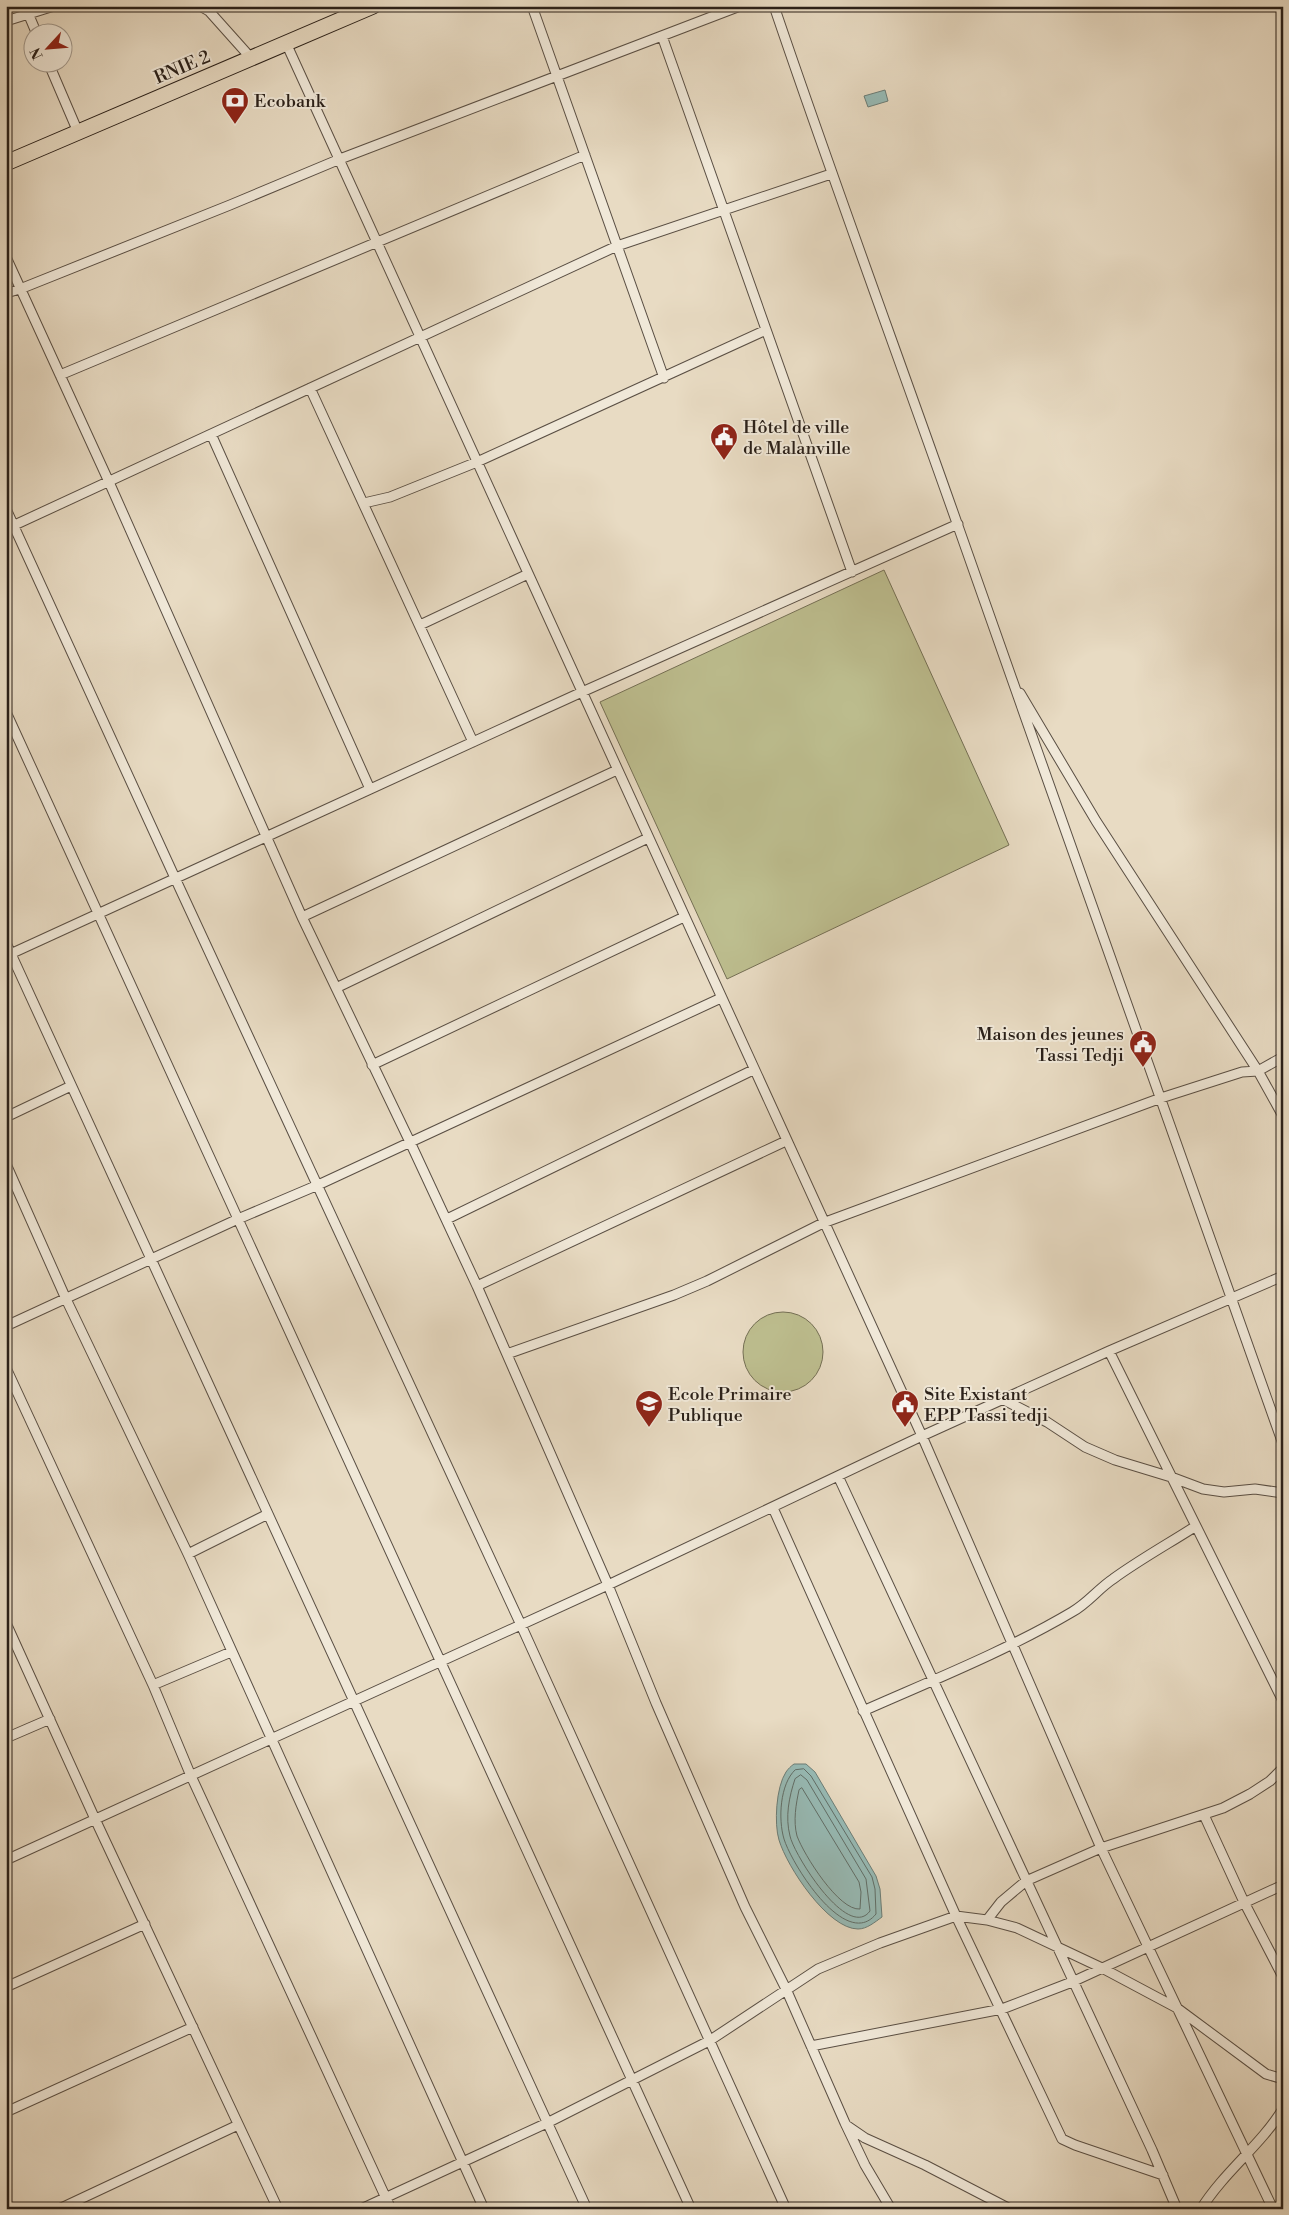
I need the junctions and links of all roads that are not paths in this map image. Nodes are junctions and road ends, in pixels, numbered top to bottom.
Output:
1 (54, 6) edge
2 (200, 6) edge
3 (373, 6) edge
4 (532, 6) edge
5 (740, 6) edge
6 (774, 6) edge
7 (26, 10) edge
8 (6, 21) edge
9 (31, 22) edge
10 (662, 36) junction
11 (286, 43) junction
12 (251, 58) junction
13 (52, 72) edge
14 (557, 76) junction
15 (78, 132) junction
16 (585, 155) junction
17 (340, 159) junction
18 (6, 163) edge
19 (831, 174) junction
20 (724, 210) junction
21 (378, 243) junction
22 (617, 246) junction
23 (6, 257) edge
24 (20, 289) junction
25 (6, 293) edge
26 (766, 330) junction
27 (419, 338) junction
28 (60, 375) junction
29 (664, 378) junction
30 (310, 388) junction
31 (211, 434) junction
32 (477, 462) junction
33 (109, 482) junction
34 (364, 503) junction
35 (6, 508) edge
36 (958, 524) junction
37 (10, 527) edge
38 (852, 572) junction
39 (528, 574) junction
40 (420, 625) junction
41 (1008, 673) junction
42 (582, 692) junction
43 (6, 712) edge
44 (473, 742) junction
45 (617, 770) junction
46 (370, 789) junction
47 (266, 837) junction
48 (648, 838) junction
49 (175, 878) junction
50 (98, 912) junction
51 (302, 917) junction
52 (684, 917) junction
53 (6, 943) edge
54 (9, 955) edge
55 (336, 988) junction
56 (721, 998) junction
57 (1283, 1057) edge
58 (372, 1065) junction
59 (753, 1070) junction
60 (1258, 1071) junction
61 (71, 1086) junction
62 (1161, 1098) junction
63 (1283, 1116) edge
64 (6, 1117) edge
65 (786, 1141) junction
66 (410, 1142) junction
67 (6, 1164) edge
68 (318, 1185) junction
69 (238, 1219) junction
70 (447, 1219) junction
71 (823, 1223) junction
72 (151, 1260) junction
73 (1283, 1276) edge
74 (477, 1286) junction
75 (1231, 1298) junction
76 (66, 1299) junction
77 (6, 1326) edge
78 (1109, 1351) junction
79 (507, 1354) junction
80 (6, 1368) edge
81 (1002, 1399) junction
82 (922, 1436) junction
83 (1283, 1444) edge
84 (838, 1476) junction
85 (1172, 1477) junction
86 (1283, 1492) edge
87 (773, 1508) junction
88 (268, 1514) junction
89 (1196, 1526) junction
90 (188, 1554) junction
91 (608, 1585) junction
92 (6, 1623) edge
93 (521, 1625) junction
94 (1012, 1643) junction
95 (231, 1652) junction
96 (441, 1661) junction
97 (933, 1680) junction
98 (152, 1685) junction
99 (354, 1701) junction
100 (1283, 1701) edge
101 (863, 1711) junction
102 (50, 1719) junction
103 (6, 1738) edge
104 (272, 1739) junction
105 (1283, 1768) edge
106 (191, 1776) junction
107 (1204, 1815) junction
108 (95, 1819) junction
109 (1101, 1848) junction
110 (6, 1860) edge
111 (1026, 1881) junction
112 (1283, 1885) edge
113 (1244, 1902) junction
114 (956, 1916) junction
115 (987, 1920) junction
116 (144, 1924) junction
117 (1055, 1945) junction
118 (1148, 1948) junction
119 (1102, 1968) junction
120 (1283, 1978) edge
121 (1072, 1982) junction
122 (6, 1987) edge
123 (786, 1989) junction
124 (1177, 2008) junction
125 (1002, 2009) junction
126 (193, 2027) junction
127 (709, 2041) junction
128 (811, 2046) junction
129 (633, 2079) junction
130 (1283, 2079) edge
131 (1283, 2109) edge
132 (6, 2112) edge
133 (547, 2123) junction
134 (845, 2124) junction
135 (238, 2125) junction
136 (1247, 2154) junction
137 (462, 2164) junction
138 (1163, 2175) junction
139 (386, 2199) junction
140 (59, 2209) edge
141 (278, 2209) edge
142 (361, 2209) edge
143 (391, 2209) edge
144 (484, 2209) edge
145 (587, 2209) edge
146 (691, 2209) edge
147 (786, 2209) edge
148 (891, 2209) edge
149 (1010, 2209) edge
150 (1177, 2209) edge
151 (1201, 2209) edge
152 (1273, 2209) edge

1 - 7 street
2 - 12 street
3 - 11 main road, RNIE 2 / RNIE 2
4 - 14 street
5 - 10 street
6 - 19 street
7 - 8 street
7 - 9 street
10 - 14 street
10 - 20 street
11 - 12 main road, RNIE 2 / RNIE 2
11 - 17 street
12 - 15 main road, RNIE 2 / RNIE 2
13 - 15 street
14 - 16 street
14 - 17 street
15 - 18 main road, RNIE 2 / RNIE 2
16 - 21 street
16 - 22 street
17 - 21 street
17 - 24 street
19 - 20 street
19 - 36 street
20 - 22 street
20 - 26 street
21 - 27 street
21 - 28 street
22 - 27 street
22 - 29 street
23 - 24 street
24 - 25 street
24 - 28 street
26 - 29 street
26 - 38 street
27 - 30 street
27 - 32 street
28 - 33 street
29 - 32 street
30 - 31 street
30 - 34 street
31 - 33 street
31 - 46 street
32 - 34 street
32 - 39 street
33 - 37 street
33 - 47 street
34 - 40 street
35 - 37 street
36 - 38 street
36 - 41 street
37 - 49 street
38 - 42 street
39 - 40 street
39 - 42 street
40 - 44 street
41 - 60 street
41 - 62 street
42 - 44 street
42 - 45 street
43 - 50 street
44 - 46 street
45 - 48 street
45 - 51 street
46 - 47 street
47 - 49 street
47 - 51 street
48 - 52 street
48 - 55 street
49 - 50 street
49 - 68 street
50 - 54 street
50 - 69 street
51 - 55 street
52 - 56 street
52 - 58 street
53 - 54 street
54 - 61 street
55 - 58 street
56 - 59 street
56 - 66 street
57 - 60 street
58 - 66 street
59 - 65 street
59 - 70 street
60 - 62 street
60 - 63 street
61 - 64 street
61 - 72 street
62 - 71 street
62 - 75 street
65 - 71 street
65 - 74 street
66 - 68 street
66 - 70 street
67 - 76 street
68 - 69 street
68 - 93 street
69 - 72 street
69 - 96 street
70 - 74 street
71 - 79 street
71 - 82 street
72 - 76 street
72 - 88 street
73 - 75 street
74 - 79 street
75 - 78 street
75 - 83 street
76 - 77 street
76 - 90 street
78 - 81 street
78 - 85 street
79 - 91 street
80 - 98 street
81 - 82 street
81 - 85 street
82 - 84 street
82 - 94 street
84 - 87 street
84 - 97 street
85 - 86 street
85 - 89 street
87 - 91 street
87 - 101 street
88 - 90 street
88 - 99 street
89 - 94 street
89 - 100 street
90 - 95 street
91 - 93 street
91 - 123 street
92 - 102 street
93 - 96 street
93 - 127 street
94 - 97 street
94 - 109 street
95 - 98 street
95 - 104 street
96 - 99 street
96 - 129 street
97 - 101 street
97 - 111 street
98 - 106 street
99 - 104 street
99 - 133 street
101 - 114 street
102 - 103 street
102 - 108 street
104 - 106 street
104 - 137 street
105 - 107 street
106 - 108 street
106 - 139 street
107 - 109 street
107 - 113 street
108 - 110 street
108 - 116 street
109 - 111 street
109 - 118 street
111 - 115 street
111 - 117 street
112 - 113 street
113 - 118 street
113 - 120 street
114 - 115 street
114 - 123 street
114 - 125 street
115 - 117 street
116 - 122 street
116 - 126 street
117 - 119 street
117 - 121 street
118 - 119 street
118 - 124 street
119 - 121 street
119 - 124 street
121 - 125 street
121 - 138 street
123 - 127 street
123 - 128 street
124 - 130 street
124 - 136 street
125 - 128 street
125 - 138 street
126 - 132 street
126 - 135 street
127 - 129 street
127 - 147 street
128 - 134 street
129 - 133 street
129 - 146 street
131 - 136 street
133 - 137 street
133 - 145 street
134 - 148 street
134 - 149 street
135 - 140 street
135 - 141 street
136 - 151 street
136 - 152 street
137 - 139 street
137 - 144 street
138 - 150 street
139 - 142 street
139 - 143 street

